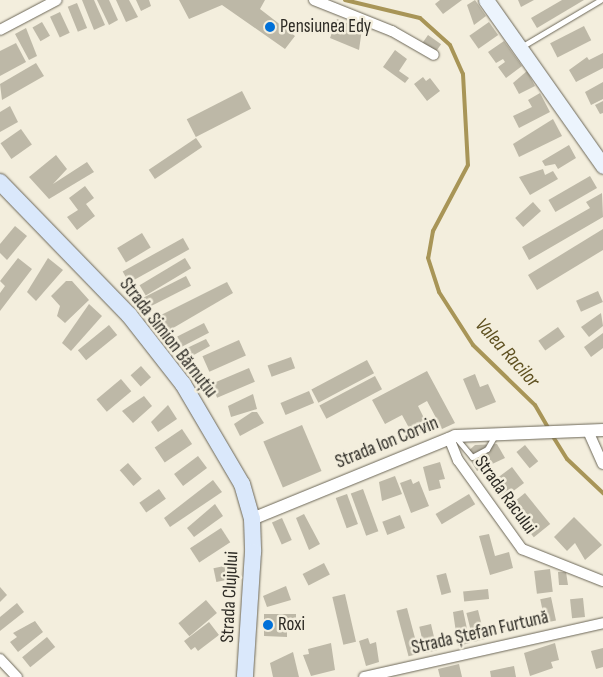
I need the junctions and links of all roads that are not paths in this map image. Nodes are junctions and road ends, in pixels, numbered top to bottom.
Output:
1 (57, 0) edge
2 (314, 0) edge
3 (486, 0) edge
4 (600, 0) edge
5 (0, 30) edge
6 (522, 47) junction
7 (434, 55) dead end
8 (603, 166) edge
9 (0, 182) edge
10 (582, 430) junction
11 (603, 430) edge
12 (497, 432) junction
13 (452, 437) junction
14 (603, 464) edge
15 (252, 519) junction
16 (603, 581) edge
17 (603, 624) edge
18 (0, 659) edge
19 (400, 673) edge
20 (16, 677) edge
21 (246, 677) edge
22 (364, 677) edge

1 - 5 street
2 - 7 street
3 - 6 main road
4 - 6 lane
6 - 8 main road
9 - 15 main road, Strada Simion Bărnuțiu
10 - 11 street, Strada Ion Corvin
10 - 12 street, Strada Ion Corvin
10 - 14 street
12 - 13 street, Strada Ion Corvin
12 - 13 lane
13 - 15 street, Strada Ion Corvin
13 - 16 street, Strada Racului
15 - 21 main road, Strada Clujului
17 - 19 street, Strada Ștefan Furtună
18 - 20 street
19 - 22 street, Strada Ștefan Furtună

